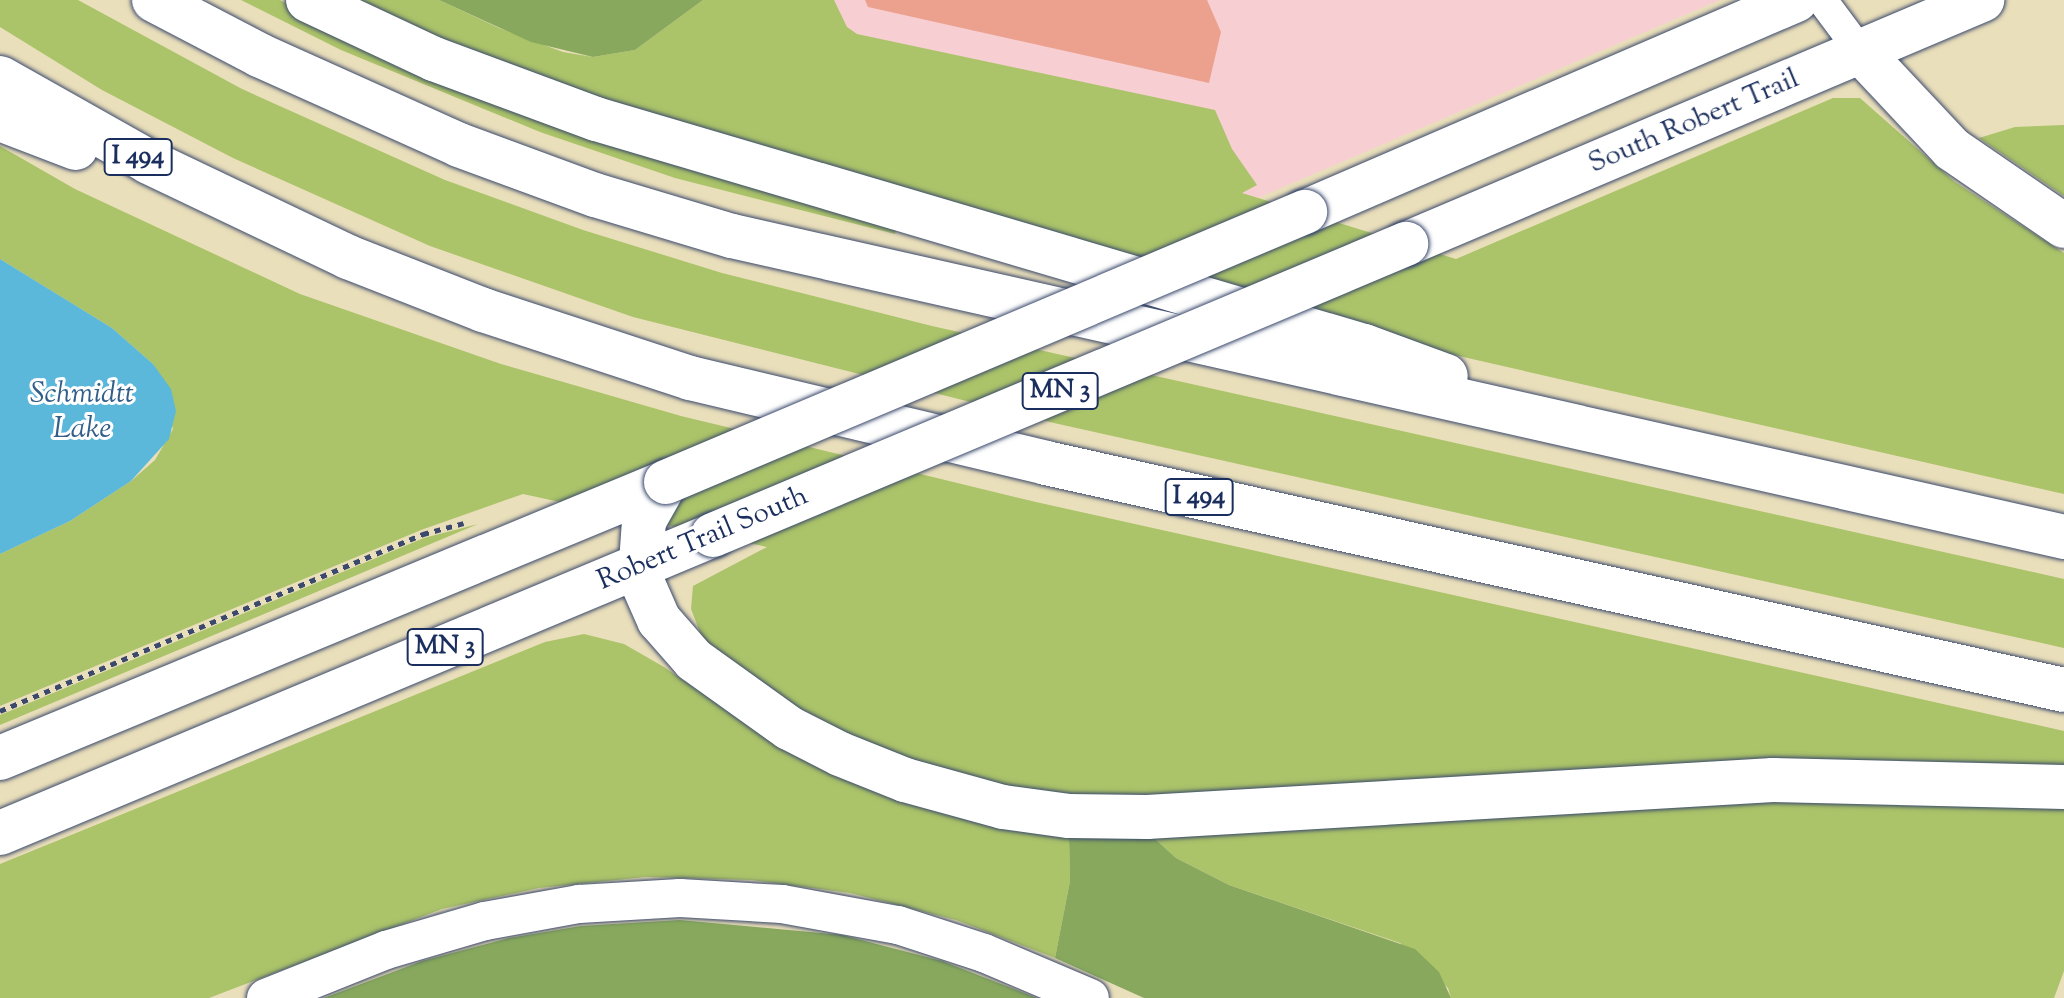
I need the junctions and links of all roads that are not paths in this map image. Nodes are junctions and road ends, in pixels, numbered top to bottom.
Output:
1 (154, 0) edge
2 (308, 0) edge
3 (1796, 0) edge
4 (1822, 0) edge
5 (1982, 0) edge
6 (1860, 51) junction
7 (0, 78) edge
8 (0, 119) edge
9 (2064, 226) edge
10 (281, 227) junction
11 (1406, 244) joint
12 (1610, 436) junction
13 (666, 482) junction
14 (2064, 537) edge
15 (639, 566) junction
16 (2064, 690) edge
17 (0, 758) edge
18 (2064, 787) edge
19 (0, 833) edge
20 (266, 998) edge
21 (1090, 998) edge

1 - 12 main road
2 - 12 main road
3 - 13 main road, MN 3, bridge
4 - 6 street
5 - 6 main road, South Robert Trail / MN 3
6 - 9 main road
6 - 11 main road, South Robert Trail / MN 3
7 - 10 main road, I 494
8 - 10 main road
10 - 16 main road, I 494
11 - 15 main road, Robert Trail South / MN 3, bridge
12 - 14 main road
13 - 15 main road
13 - 17 main road, MN 3
15 - 18 main road
15 - 19 main road, Robert Trail South / MN 3
20 - 21 street

